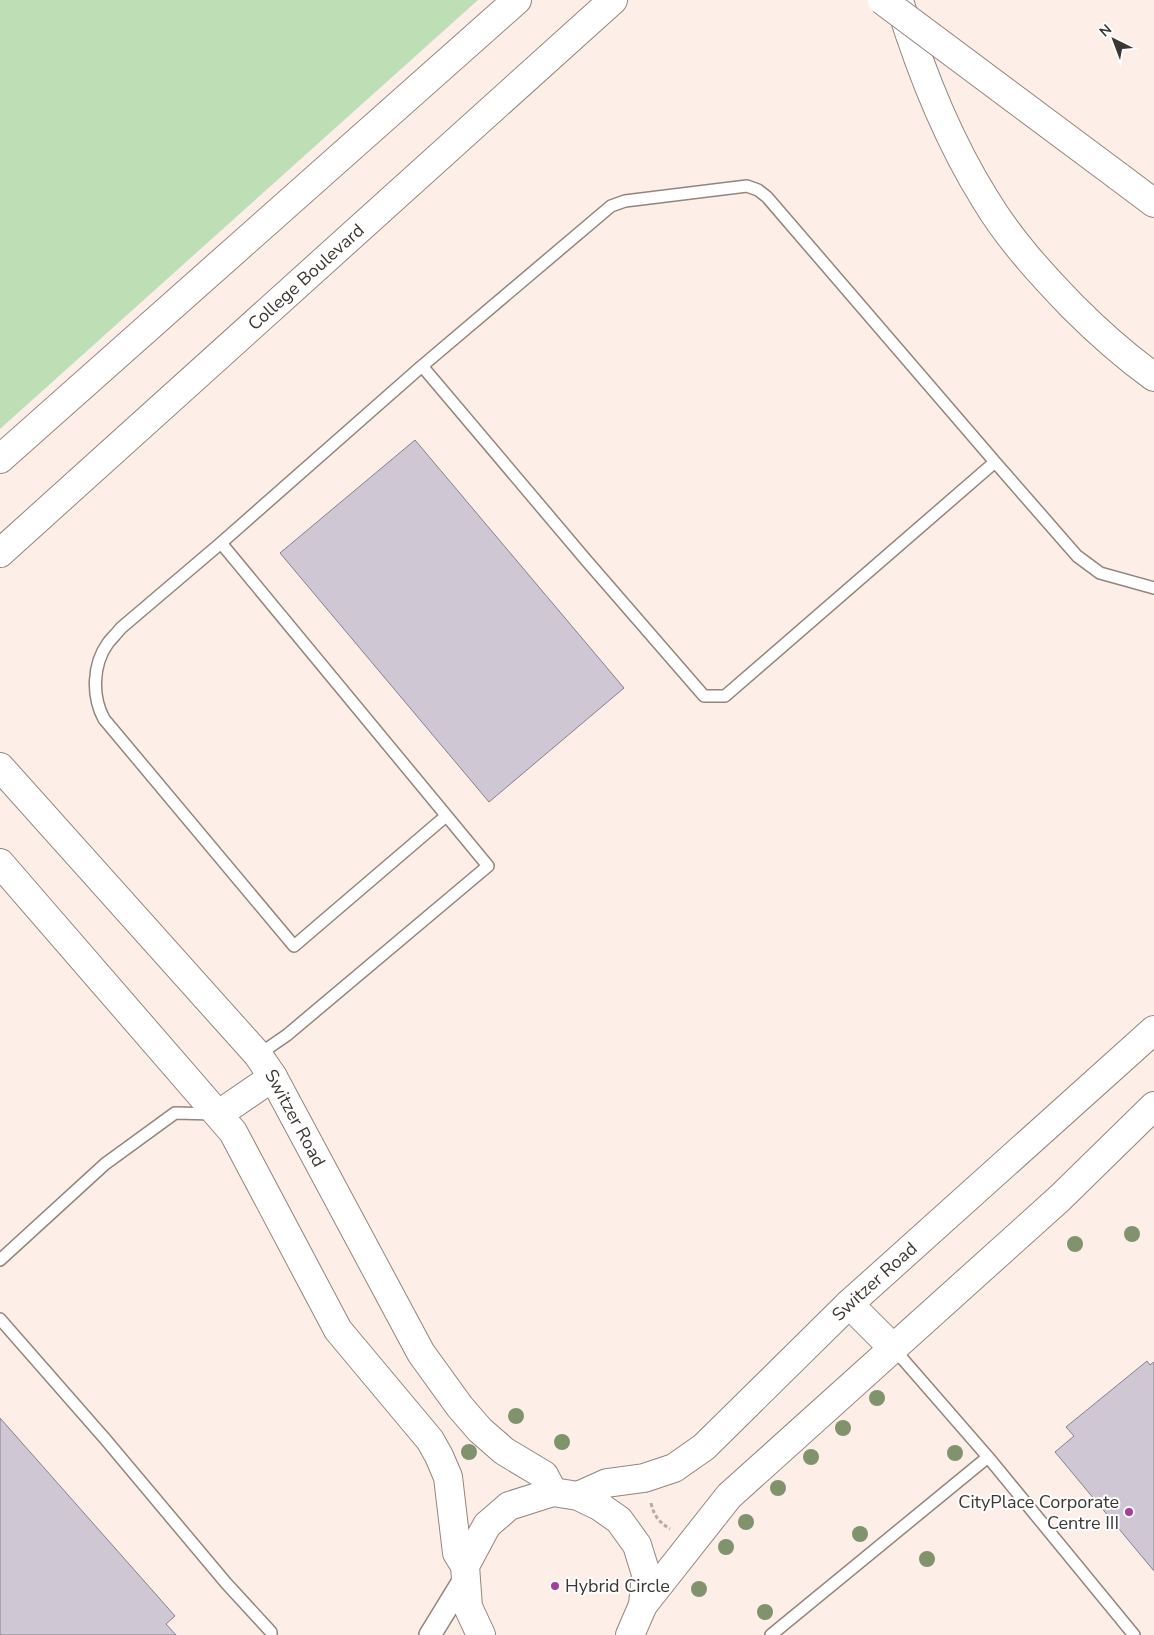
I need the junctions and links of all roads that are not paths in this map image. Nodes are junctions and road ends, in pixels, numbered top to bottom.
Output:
1 (517, 0) edge
2 (613, 0) edge
3 (882, 0) edge
4 (899, 0) edge
5 (1154, 202) edge
6 (422, 366) junction
7 (1154, 377) edge
8 (0, 459) edge
9 (995, 462) junction
10 (221, 542) junction
11 (0, 554) edge
12 (1154, 588) edge
13 (0, 767) edge
14 (446, 816) junction
15 (0, 863) edge
16 (1154, 1030) edge
17 (266, 1066) junction
18 (1154, 1106) edge
19 (219, 1114) junction
20 (0, 1260) edge
21 (849, 1304) junction
22 (0, 1319) edge
23 (894, 1349) junction
24 (988, 1457) junction
25 (566, 1494) junction
26 (465, 1572) junction
27 (643, 1605) junction
28 (271, 1635) edge
29 (430, 1635) edge
30 (481, 1635) edge
31 (630, 1635) edge
32 (771, 1635) edge
33 (1134, 1635) edge

1 - 8 main road
2 - 11 main road, College Boulevard
3 - 5 main road, bridge
4 - 7 main road
6 - 9 lane
6 - 9 lane
6 - 10 lane
9 - 12 lane
10 - 14 lane
10 - 14 lane
13 - 17 main road, Switzer Road
14 - 17 lane
15 - 19 main road
16 - 21 main road, Switzer Road
17 - 19 main road
17 - 25 main road, Switzer Road
18 - 23 main road
19 - 20 lane
19 - 26 main road
21 - 23 main road
21 - 25 main road, Switzer Road
22 - 28 lane
23 - 24 lane
23 - 27 main road
24 - 32 lane
24 - 33 lane
25 - 26 main road
25 - 27 main road
26 - 29 street
26 - 30 main road
27 - 31 main road

